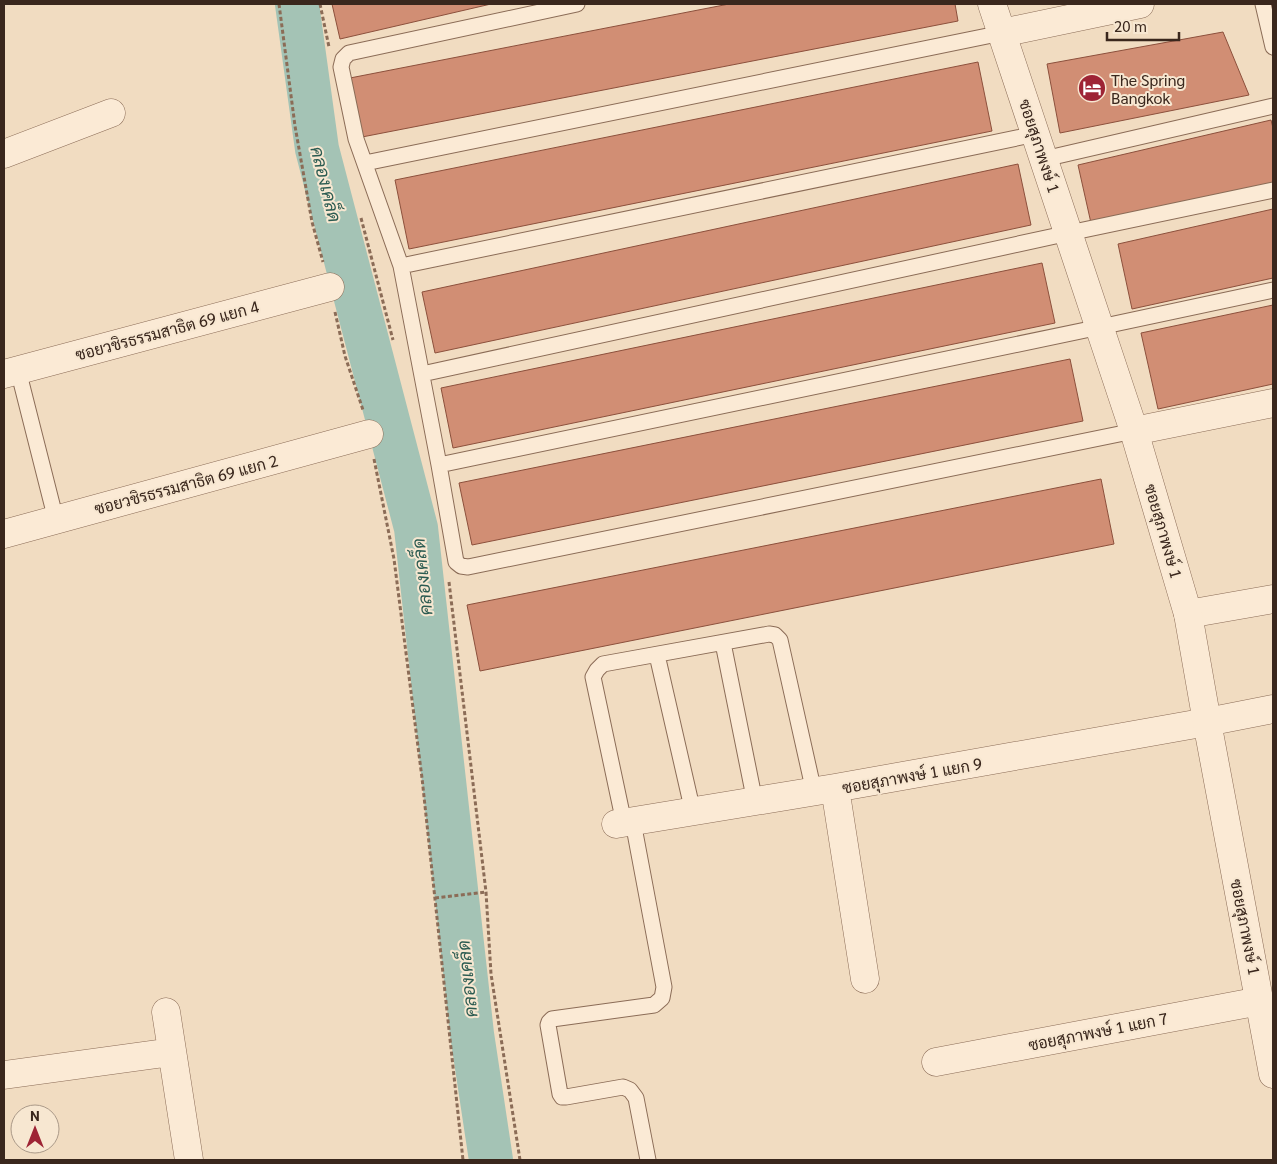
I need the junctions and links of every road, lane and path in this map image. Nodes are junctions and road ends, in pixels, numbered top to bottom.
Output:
1 (279, 4) edge
2 (320, 4) edge
3 (577, 4) edge
4 (992, 4) edge
5 (1140, 4) edge
6 (1263, 4) edge
7 (1002, 33) junction
8 (1273, 48) edge
9 (330, 56) dead end
10 (1273, 106) edge
11 (111, 113) dead end
12 (1036, 134) junction
13 (4, 154) edge
14 (1044, 159) junction
15 (365, 163) junction
16 (1273, 190) edge
17 (360, 213) dead end
18 (1069, 233) junction
19 (401, 266) junction
20 (330, 287) junction
21 (1273, 290) edge
22 (1100, 327) junction
23 (393, 341) dead end
24 (11, 372) edge
25 (422, 374) junction
26 (1273, 402) edge
27 (1134, 431) junction
28 (369, 434) junction
29 (439, 465) junction
30 (56, 520) junction
31 (4, 534) edge
32 (449, 582) dead end
33 (1273, 599) edge
34 (1188, 614) junction
35 (723, 642) junction
36 (657, 654) junction
37 (1273, 709) edge
38 (1207, 722) junction
39 (824, 790) junction
40 (755, 802) junction
41 (693, 812) junction
42 (625, 823) junction
43 (486, 892) junction
44 (435, 898) junction
45 (865, 978) dead end
46 (1260, 1001) junction
47 (166, 1012) dead end
48 (172, 1052) junction
49 (1272, 1059) edge
50 (936, 1062) dead end
51 (4, 1075) edge
52 (189, 1160) edge
53 (463, 1160) edge
54 (520, 1160) edge
55 (648, 1160) edge

1 - 20 path
2 - 9 path
3 - 15 lane
4 - 7 street, ซอยสุภาพงษ์ 1
5 - 7 street
6 - 8 lane
7 - 12 street, ซอยสุภาพงษ์ 1
7 - 15 lane
10 - 14 lane
11 - 13 street
12 - 14 street, ซอยสุภาพงษ์ 1
12 - 19 lane
14 - 18 street, ซอยสุภาพงษ์ 1
15 - 19 lane
16 - 18 lane
17 - 23 path
18 - 22 street, ซอยสุภาพงษ์ 1
18 - 25 lane
19 - 25 lane
20 - 24 street, ซอยวชิรธรรมสาธิต 69 แยก 4
20 - 28 path
21 - 22 lane
22 - 27 street, ซอยสุภาพงษ์ 1
22 - 29 lane
24 - 30 lane
25 - 29 lane
26 - 27 street
27 - 29 lane
27 - 34 street, ซอยสุภาพงษ์ 1
28 - 30 street, ซอยวชิรธรรมสาธิต 69 แยก 2
28 - 44 path
30 - 31 street, ซอยวชิรธรรมสาธิต 69 แยก 2
32 - 43 path
33 - 34 street
34 - 38 street, ซอยสุภาพงษ์ 1
35 - 36 lane
35 - 39 lane
35 - 40 lane
36 - 41 lane
36 - 42 lane
37 - 38 street, ซอยสุภาพงษ์ 1 แยก 9
38 - 39 street, ซอยสุภาพงษ์ 1 แยก 9
38 - 46 street, ซอยสุภาพงษ์ 1
39 - 40 street, ซอยสุภาพงษ์ 1 แยก 9
39 - 45 street
40 - 41 street, ซอยสุภาพงษ์ 1 แยก 9
41 - 42 street, ซอยสุภาพงษ์ 1 แยก 9
42 - 55 lane
43 - 44 path
43 - 54 path
44 - 53 path
46 - 49 street, ซอยสุภาพงษ์ 1
46 - 50 street, ซอยสุภาพงษ์ 1 แยก 7
47 - 48 street
48 - 51 street
48 - 52 street

